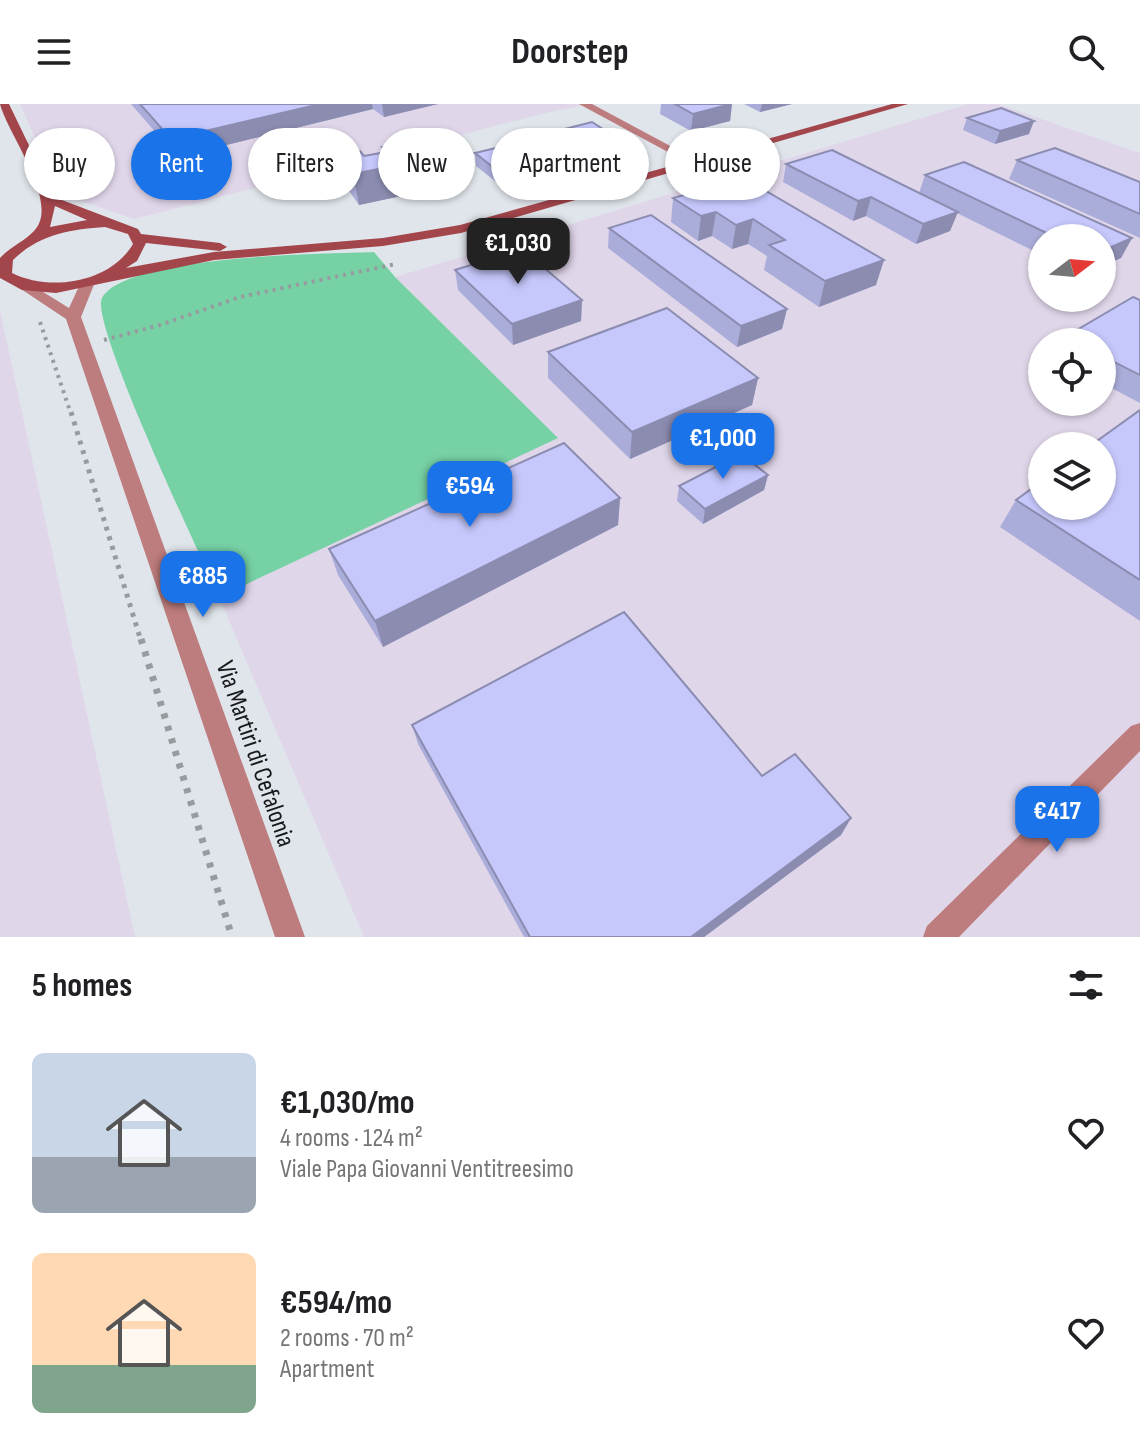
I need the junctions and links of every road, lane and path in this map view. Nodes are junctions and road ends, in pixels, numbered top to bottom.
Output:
1 (4, 104) edge
2 (584, 104) edge
3 (903, 104) edge
4 (780, 139) edge
5 (24, 146) edge
6 (665, 147) edge
7 (665, 172) edge
8 (49, 200) edge
9 (51, 200) edge
10 (106, 223) junction
11 (38, 236) junction
12 (141, 238) junction
13 (415, 238) junction
14 (256, 250) junction
15 (7, 253) edge
16 (104, 277) junction
17 (11, 282) edge
18 (88, 282) junction
19 (34, 315) dead end
20 (73, 317) junction
21 (83, 346) junction
22 (1140, 734) edge
23 (232, 937) edge
24 (290, 937) edge
25 (938, 937) edge

1 - 5 street
2 - 6 street
3 - 4 street
7 - 13 street
8 - 11 street
9 - 10 street
10 - 11 street
10 - 12 street
11 - 15 street
12 - 14 street
12 - 16 street
13 - 14 street
13 - 21 path
14 - 16 street
15 - 17 street
16 - 18 street
17 - 18 street
17 - 20 street
18 - 20 street
19 - 23 path
20 - 21 street, Via Martiri di Cefalonia
21 - 24 street, Via Martiri di Cefalonia
22 - 25 street

